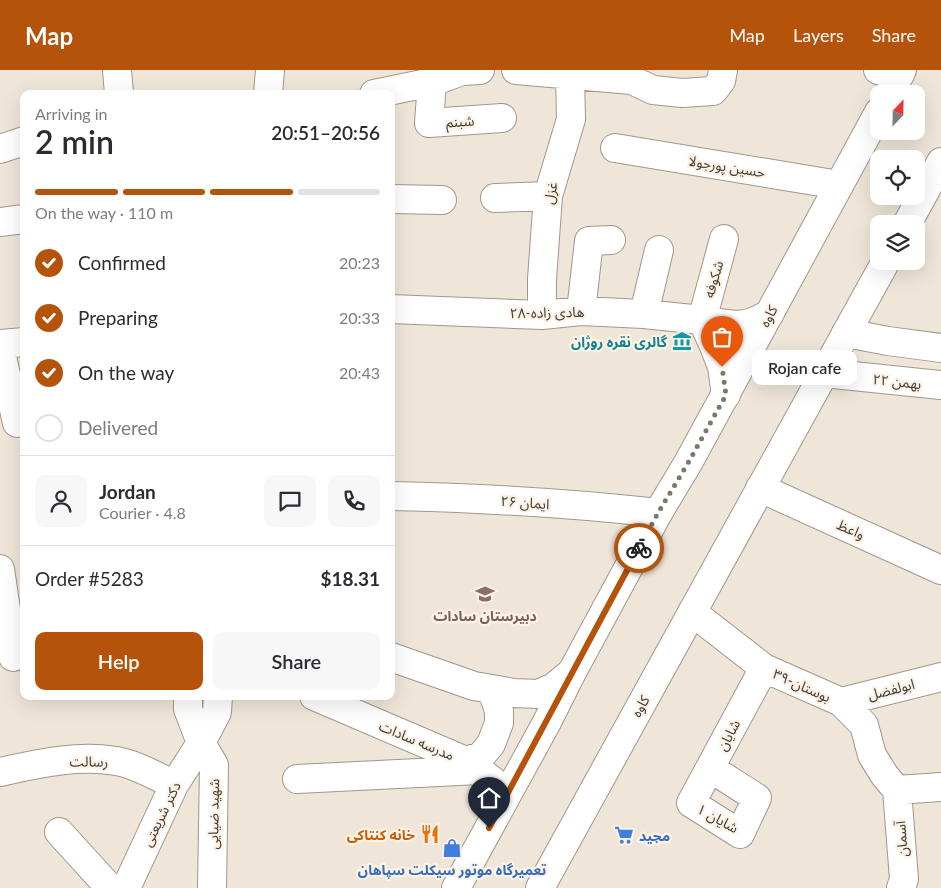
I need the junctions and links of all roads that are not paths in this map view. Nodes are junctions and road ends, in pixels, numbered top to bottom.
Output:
1 (118, 70) edge
2 (270, 70) edge
3 (480, 70) edge
4 (516, 70) edge
5 (723, 70) edge
6 (570, 74) junction
7 (432, 82) junction
8 (118, 90) edge
9 (268, 90) edge
10 (393, 90) edge
11 (502, 118) dead end
12 (870, 128) edge
13 (20, 142) edge
14 (615, 148) dead end
15 (0, 149) edge
16 (938, 175) edge
17 (839, 185) junction
18 (548, 196) junction
19 (495, 198) dead end
20 (395, 199) edge
21 (442, 200) dead end
22 (913, 215) edge
23 (20, 220) edge
24 (0, 222) edge
25 (724, 239) dead end
26 (611, 240) dead end
27 (659, 250) dead end
28 (881, 270) edge
29 (395, 309) edge
30 (581, 311) junction
31 (770, 313) junction
32 (644, 314) junction
33 (542, 315) junction
34 (702, 320) junction
35 (846, 333) junction
36 (20, 343) edge
37 (905, 343) junction
38 (0, 346) edge
39 (941, 348) edge
40 (824, 373) junction
41 (898, 381) junction
42 (941, 385) edge
43 (726, 395) junction
44 (20, 422) edge
45 (760, 488) junction
46 (395, 496) edge
47 (658, 513) junction
48 (0, 569) edge
49 (941, 570) edge
50 (692, 612) junction
51 (12, 657) edge
52 (395, 658) edge
53 (764, 668) junction
54 (572, 672) junction
55 (941, 677) edge
56 (492, 690) junction
57 (188, 700) edge
58 (218, 700) edge
59 (323, 700) edge
60 (841, 702) junction
61 (201, 743) junction
62 (473, 765) junction
63 (710, 768) junction
64 (0, 772) edge
65 (296, 779) dead end
66 (174, 785) junction
67 (941, 787) edge
68 (897, 790) junction
69 (691, 803) joint
70 (502, 804) junction
71 (59, 832) dead end
72 (129, 885) edge
73 (212, 888) edge
74 (456, 888) edge
75 (540, 888) edge
76 (901, 888) edge

1 - 8 street
2 - 9 street
3 - 7 street
4 - 6 street
5 - 6 street
6 - 18 street, غزل
7 - 10 street
7 - 11 street, شبنم
12 - 17 street, کاوه
13 - 15 street
14 - 17 street, حسین پورجولا
16 - 22 street
17 - 31 street, کاوه
18 - 19 street
18 - 33 street, غزل
20 - 21 street
23 - 24 street
25 - 34 street, شکوفه
26 - 30 street
27 - 32 street
28 - 35 street, کاوه
29 - 33 street, ۲۸-هادی زاده
30 - 32 street, ۲۸-هادی زاده
30 - 33 street, ۲۸-هادی زاده
31 - 34 street, ۲۸-هادی زاده
31 - 43 street, کاوه
32 - 34 street, ۲۸-هادی زاده
34 - 43 street
35 - 37 street
35 - 40 street, کاوه
36 - 38 street
37 - 39 street
37 - 41 street
38 - 44 street
40 - 41 street, ۲۲ بهمن
40 - 45 street, کاوه
41 - 42 street, ۲۲ بهمن
43 - 47 street, کاوه
45 - 49 street, واعظ
45 - 50 street, کاوه
46 - 47 street, ۲۶ ایمان
47 - 54 street, کاوه
48 - 51 street
50 - 53 street, ۳۹-بوستان
50 - 75 street, کاوه
52 - 56 street
53 - 60 street, ۳۹-بوستان
53 - 63 street, شایان
54 - 56 street
54 - 70 street, کاوه
55 - 60 street, ابولفضل
56 - 62 street
57 - 61 street
58 - 61 street, دکتر شریعتی
59 - 62 street, مدرسه سادات
60 - 68 street, ۳۹-بوستان
61 - 66 street, دکتر شریعتی
61 - 73 street, شهید ضیایی
62 - 65 street
62 - 70 street, مدرسه سادات
63 - 69 street, شایان
63 - 69 street, شایان ۱
64 - 66 street, رسالت
66 - 72 street, دکتر شریعتی
67 - 68 street
68 - 76 street, آسمان
70 - 74 street, کاوه
71 - 72 street

